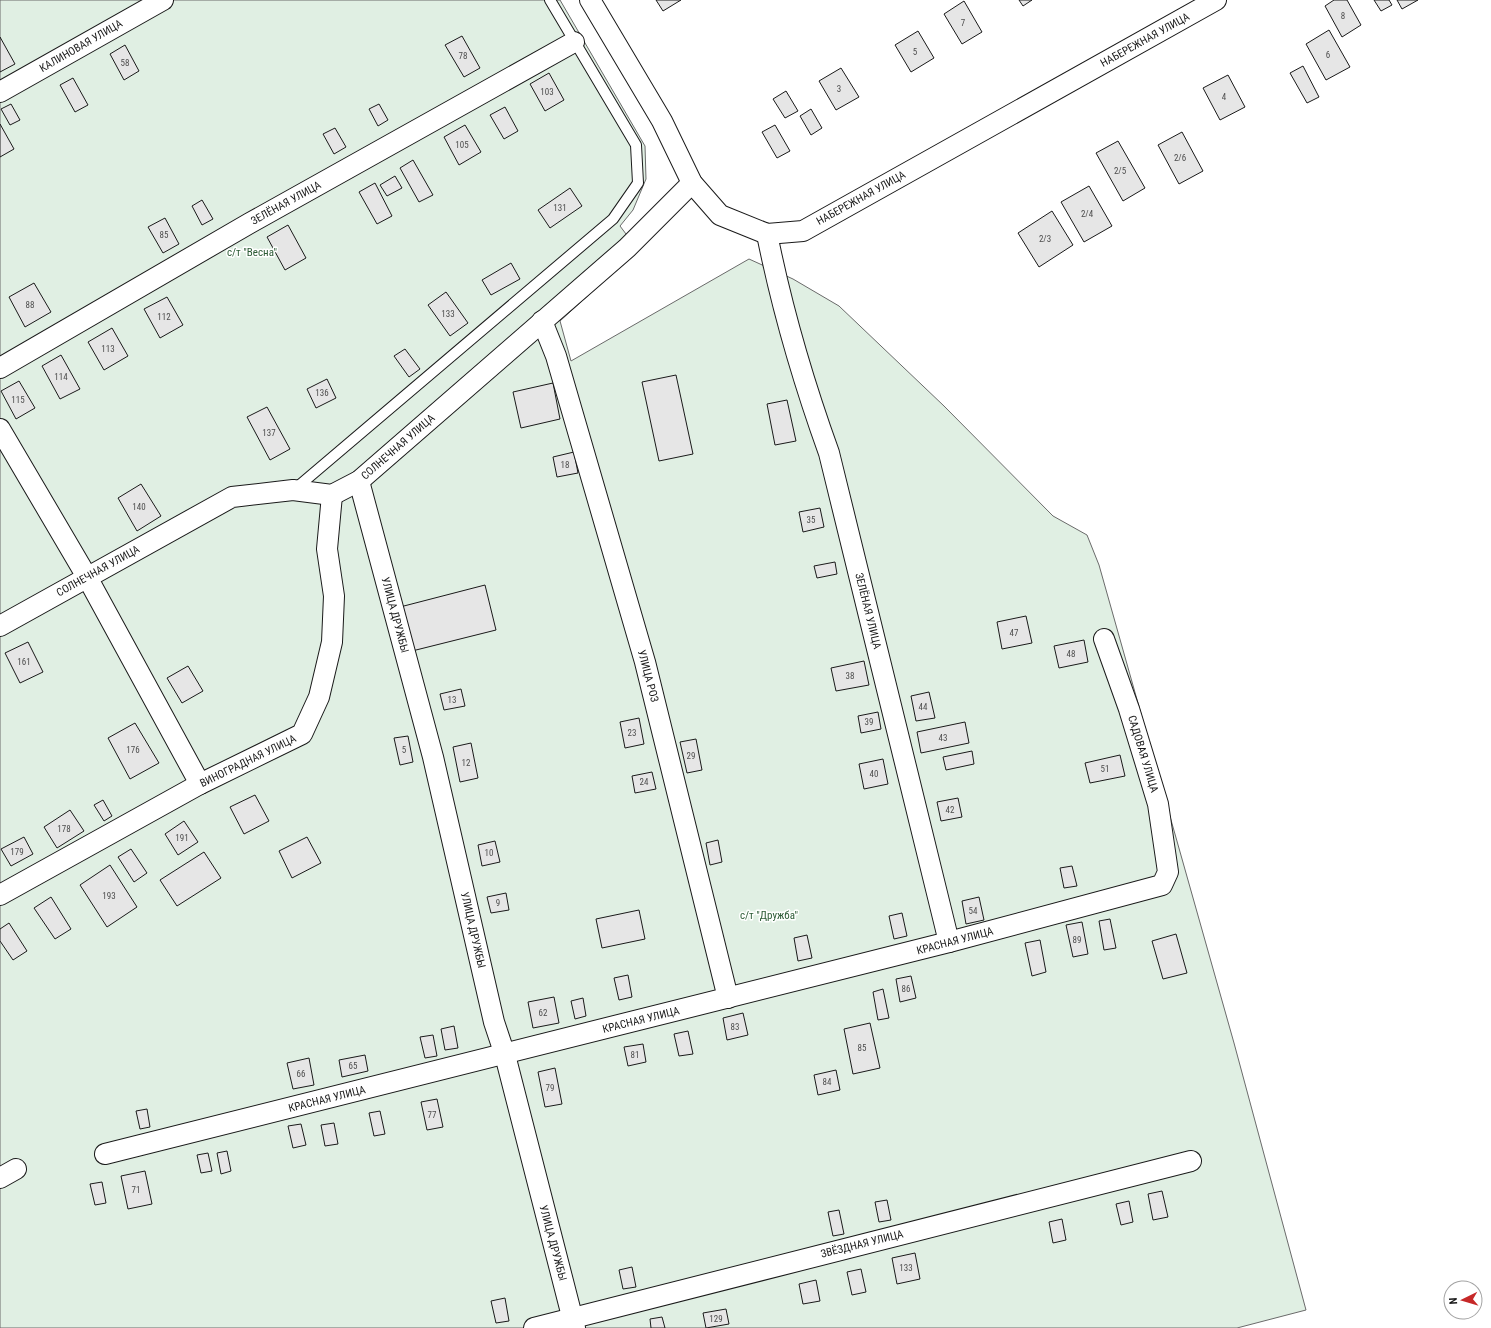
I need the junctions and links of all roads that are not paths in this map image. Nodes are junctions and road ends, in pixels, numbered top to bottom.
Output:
1 (163, 0) edge
2 (550, 0) edge
3 (590, 0) edge
4 (1216, 0) edge
5 (574, 42) junction
6 (0, 92) edge
7 (692, 183) junction
8 (767, 234) junction
9 (542, 322) junction
10 (0, 368) edge
11 (0, 429) edge
12 (358, 481) junction
13 (293, 490) junction
14 (332, 495) junction
15 (87, 577) junction
16 (0, 626) edge
17 (1104, 640) dead end
18 (200, 784) junction
19 (1168, 872) joint
20 (0, 895) edge
21 (949, 942) junction
22 (728, 998) junction
23 (504, 1055) junction
24 (105, 1154) dead end
25 (1191, 1161) dead end
26 (574, 1323) edge
27 (534, 1328) edge

1 - 6 street, КАЛИНОВАЯ УЛИЦА
2 - 5 lane
3 - 7 street, НАБЕРЕЖНАЯ УЛИЦА
4 - 8 street, НАБЕРЕЖНАЯ УЛИЦА
5 - 10 street, ЗЕЛЁНАЯ УЛИЦА
5 - 13 lane
7 - 8 street, НАБЕРЕЖНАЯ УЛИЦА
7 - 9 street, СОЛНЕЧНАЯ УЛИЦА
8 - 21 street, ЗЕЛЁНАЯ УЛИЦА
9 - 12 street, СОЛНЕЧНАЯ УЛИЦА
9 - 22 street, УЛИЦА РОЗ
11 - 15 street
12 - 14 street, СОЛНЕЧНАЯ УЛИЦА
12 - 23 street, УЛИЦА ДРУЖБЫ
13 - 14 street, СОЛНЕЧНАЯ УЛИЦА
13 - 15 street, СОЛНЕЧНАЯ УЛИЦА
14 - 18 street, ВИНОГРАДНАЯ УЛИЦА
15 - 16 street, СОЛНЕЧНАЯ УЛИЦА
15 - 18 street
17 - 19 street, САДОВАЯ УЛИЦА
18 - 20 street, ВИНОГРАДНАЯ УЛИЦА
19 - 21 street, КРАСНАЯ УЛИЦА
21 - 22 street, КРАСНАЯ УЛИЦА
22 - 23 street, КРАСНАЯ УЛИЦА
23 - 24 street, КРАСНАЯ УЛИЦА
23 - 26 street, УЛИЦА ДРУЖБЫ
25 - 26 street, ЗВЁЗДНАЯ УЛИЦА
26 - 27 street, ЗВЁЗДНАЯ УЛИЦА

